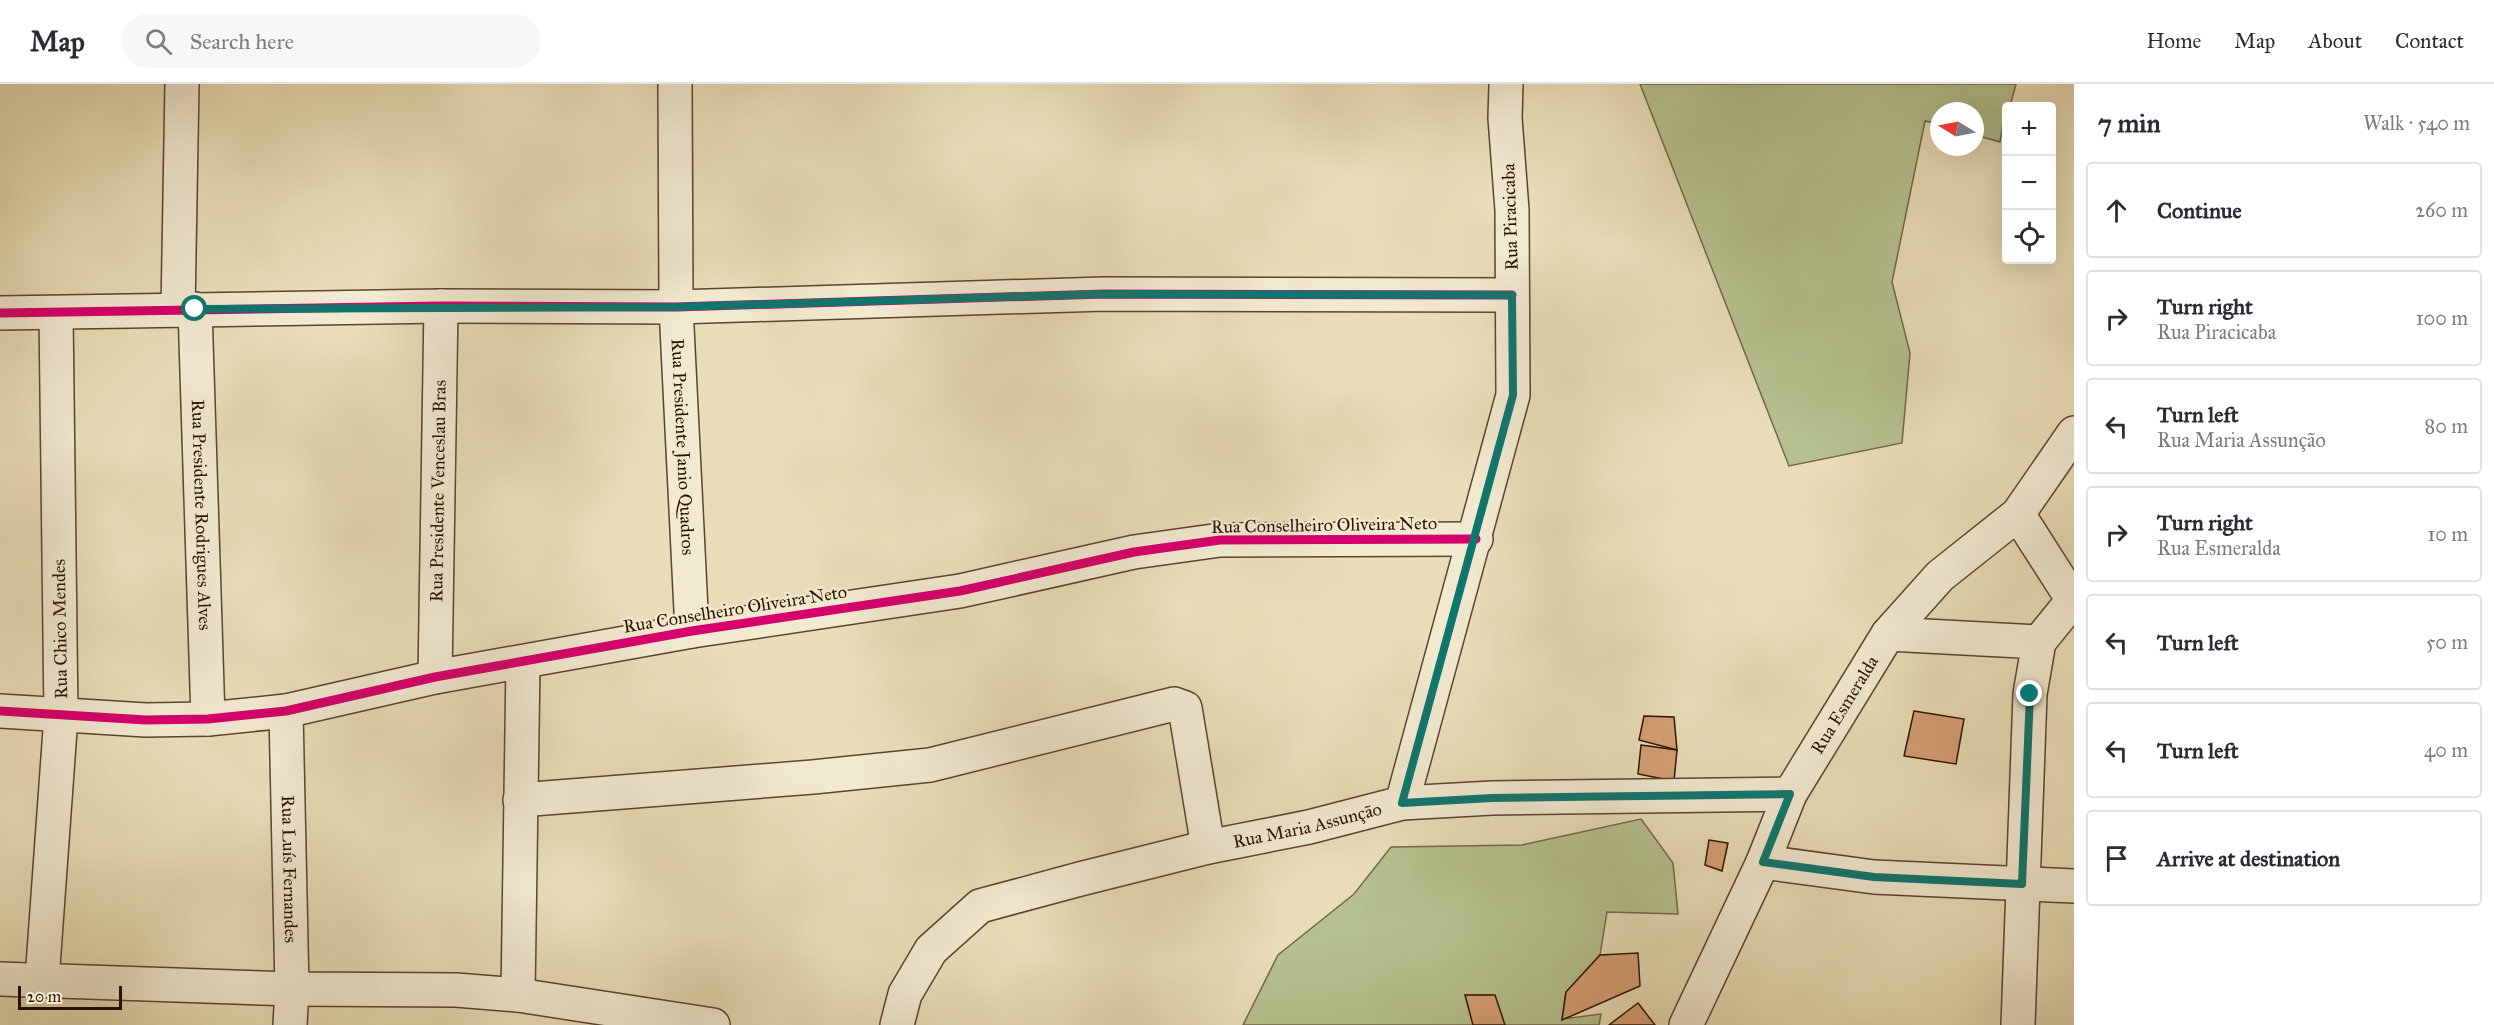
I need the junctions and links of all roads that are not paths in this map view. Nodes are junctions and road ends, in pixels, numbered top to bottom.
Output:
1 (182, 84) edge
2 (675, 84) edge
3 (1506, 84) edge
4 (1512, 295) junction
5 (441, 306) junction
6 (676, 307) junction
7 (187, 310) junction
8 (0, 313) edge
9 (56, 313) junction
10 (2074, 433) edge
11 (2018, 514) junction
12 (1476, 539) junction
13 (2074, 600) edge
14 (692, 631) junction
15 (1888, 634) junction
16 (2039, 642) junction
17 (523, 663) junction
18 (435, 677) junction
19 (0, 711) edge
20 (286, 711) junction
21 (61, 716) junction
22 (208, 719) junction
23 (1790, 794) junction
24 (520, 800) junction
25 (1402, 803) junction
26 (1208, 847) junction
27 (1763, 862) junction
28 (2022, 884) junction
29 (2074, 886) edge
30 (0, 979) edge
31 (42, 980) junction
32 (292, 989) junction
33 (518, 995) junction
34 (646, 1020) edge
35 (290, 1025) edge
36 (713, 1025) edge
37 (897, 1025) edge
38 (1686, 1025) edge
39 (2018, 1025) edge

1 - 7 street, Rua Presidente Rodrigues Alves
2 - 6 street, Rua Presidente Janio Quadros
3 - 4 street, Rua Piracicaba
4 - 6 street
4 - 12 street, Rua Piracicaba
5 - 6 street
5 - 7 street
5 - 18 street, Rua Presidente Venceslau Bras
6 - 14 street, Rua Presidente Janio Quadros
7 - 9 street
7 - 22 street, Rua Presidente Rodrigues Alves
8 - 9 street
9 - 21 street, Rua Chico Mendes
10 - 11 street, Rua Esmeralda
11 - 13 street
11 - 15 street, Rua Esmeralda
12 - 14 street, Rua Conselheiro Oliveira Neto
12 - 25 street, Rua Piracicaba
13 - 16 street
14 - 17 street, Rua Conselheiro Oliveira Neto
15 - 16 street
15 - 23 street, Rua Esmeralda
16 - 28 street
17 - 18 street, Rua Conselheiro Oliveira Neto
17 - 24 street
18 - 20 street, Rua Conselheiro Oliveira Neto
19 - 21 street, Rua Conselheiro Oliveira Neto
20 - 22 street, Rua Conselheiro Oliveira Neto
20 - 32 street, Rua Luís Fernandes
21 - 22 street, Rua Conselheiro Oliveira Neto
21 - 31 street, Rua Chico Mendes
23 - 25 street, Rua Maria Assunção
23 - 27 street, Rua Esmeralda
24 - 26 street
24 - 33 street
25 - 26 street, Rua Maria Assunção
26 - 37 street, Rua Maria Assunção
27 - 28 street
27 - 38 street, Rua Esmeralda
28 - 29 street
28 - 39 street
30 - 31 street
31 - 32 street
32 - 33 street
32 - 35 street, Rua Luís Fernandes
33 - 34 street
34 - 36 street

